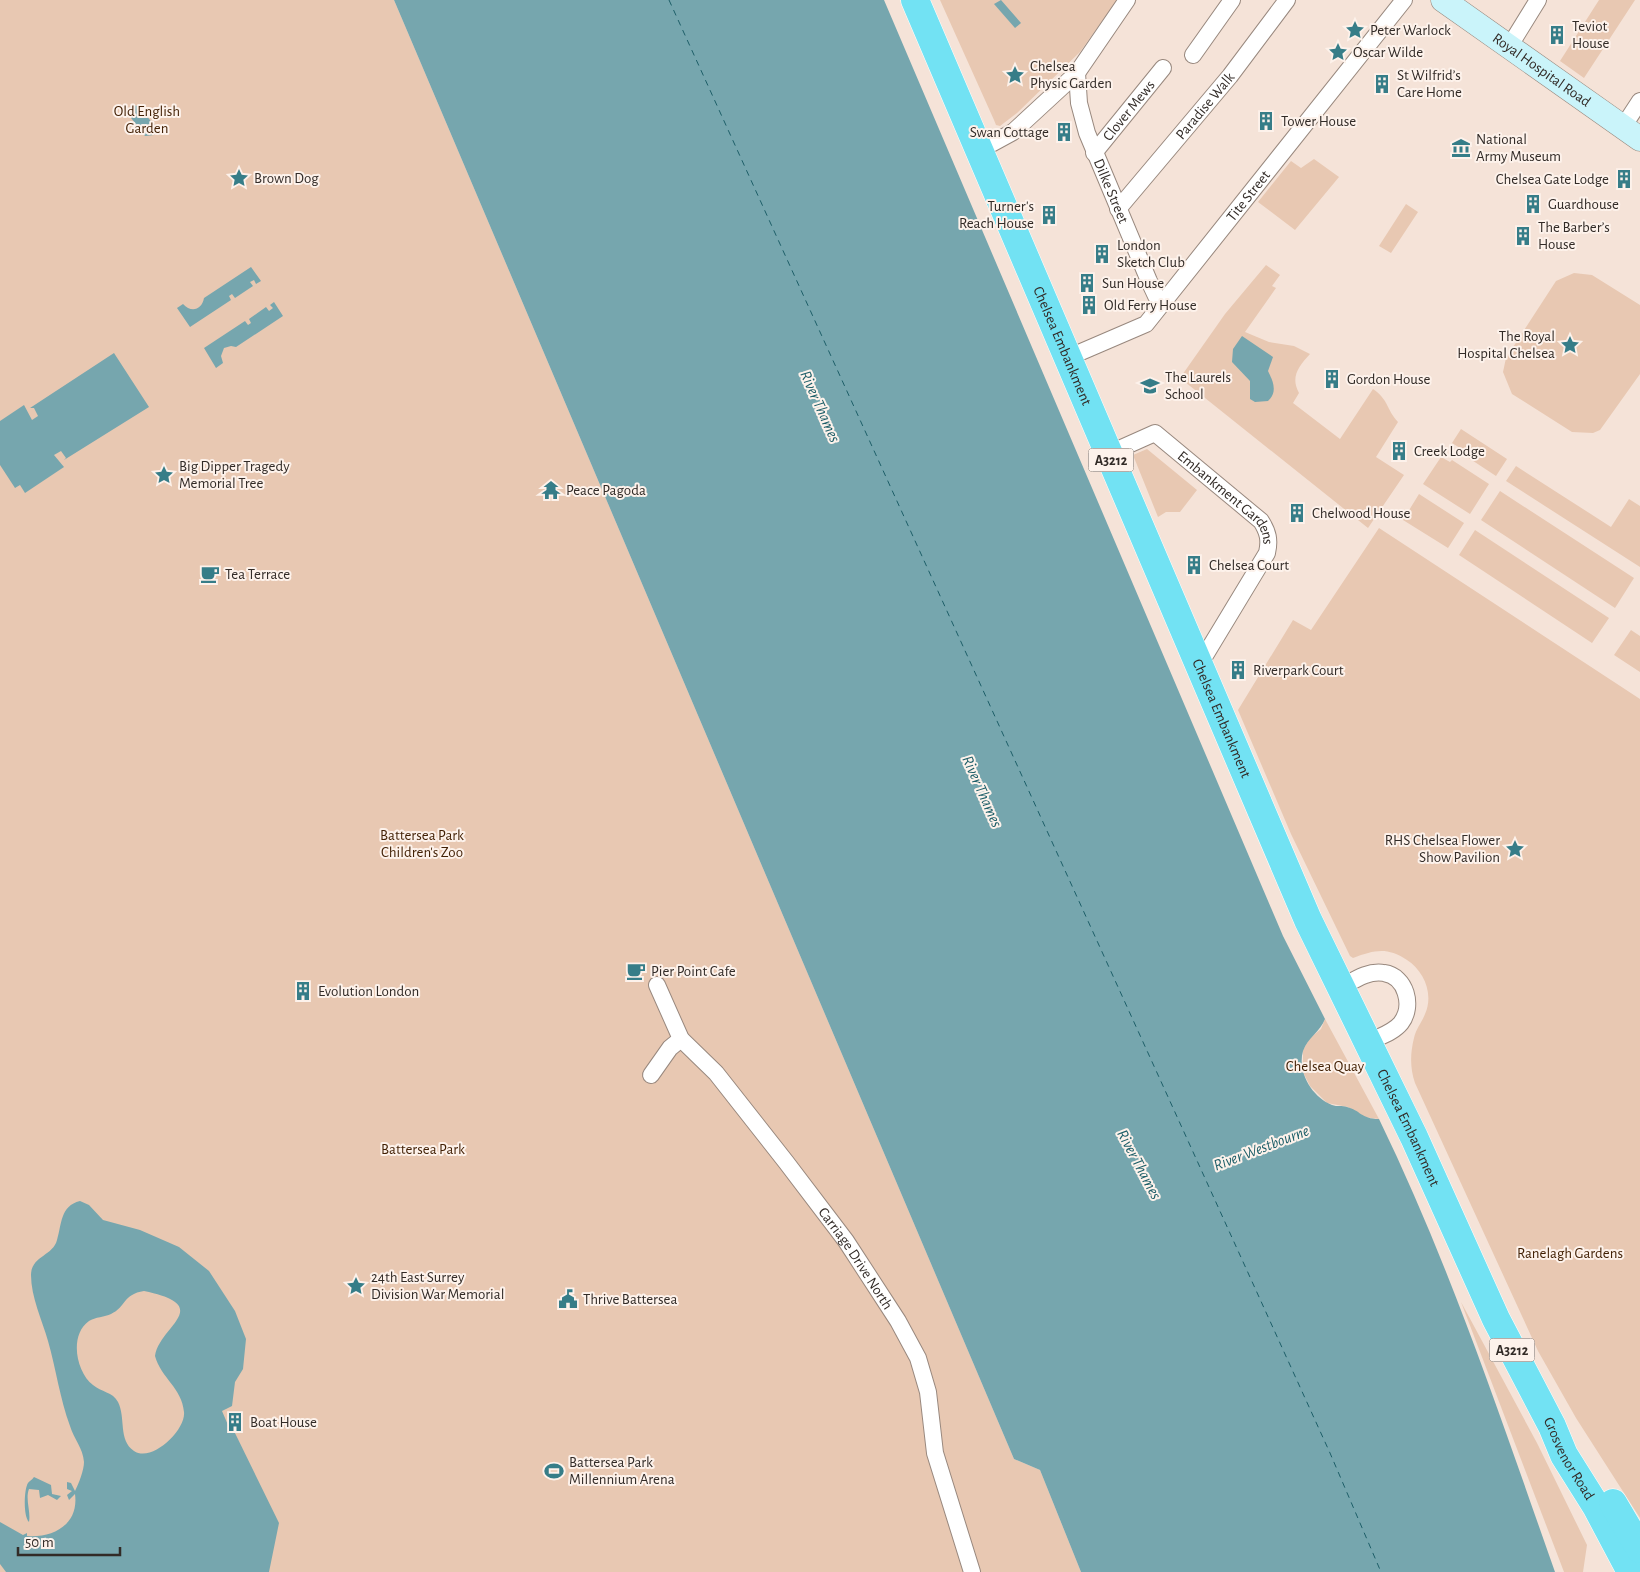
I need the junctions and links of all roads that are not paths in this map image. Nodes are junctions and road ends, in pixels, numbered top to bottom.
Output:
1 (915, 0) edge
2 (1128, 0) edge
3 (1232, 0) edge
4 (1287, 0) edge
5 (1404, 0) edge
6 (1444, 0) edge
7 (1538, 0) edge
8 (1509, 47) junction
9 (1194, 55) dead end
10 (1163, 68) dead end
11 (1078, 73) junction
12 (1640, 101) edge
13 (1632, 133) edge
14 (980, 150) junction
15 (1094, 153) junction
16 (1118, 209) junction
17 (1164, 302) junction
18 (1067, 358) junction
19 (1108, 454) junction
20 (1198, 666) junction
21 (658, 985) dead end
22 (1340, 988) junction
23 (681, 1039) junction
24 (1368, 1043) junction
25 (651, 1075) dead end
26 (1552, 1426) junction
27 (1640, 1549) edge
28 (972, 1572) edge
29 (1631, 1572) edge

1 - 14 highway, Chelsea Embankment / A3212
2 - 11 street
3 - 9 street
4 - 16 street, Paradise Walk
5 - 17 street, Tite Street
6 - 8 main road, Royal Hospital Road
7 - 8 street
8 - 13 main road, Royal Hospital Road
10 - 15 street, Clover Mews
11 - 14 street
11 - 15 street, Dilke Street
12 - 13 street
14 - 18 highway, Chelsea Embankment / A3212
15 - 16 street, Dilke Street
16 - 17 street, Dilke Street
17 - 18 street, Tite Street
18 - 19 highway, Chelsea Embankment / A3212
19 - 20 highway, Chelsea Embankment / A3212
19 - 20 street, Embankment Gardens
20 - 22 highway, Chelsea Embankment / A3212
21 - 23 street, Carriage Drive North
22 - 24 highway, Chelsea Embankment / A3212
22 - 24 street
23 - 25 street
23 - 28 street, Carriage Drive North
24 - 26 highway, Chelsea Embankment / A3212
26 - 27 highway, Grosvenor Road / A3212
26 - 29 highway, Grosvenor Road / A3212

